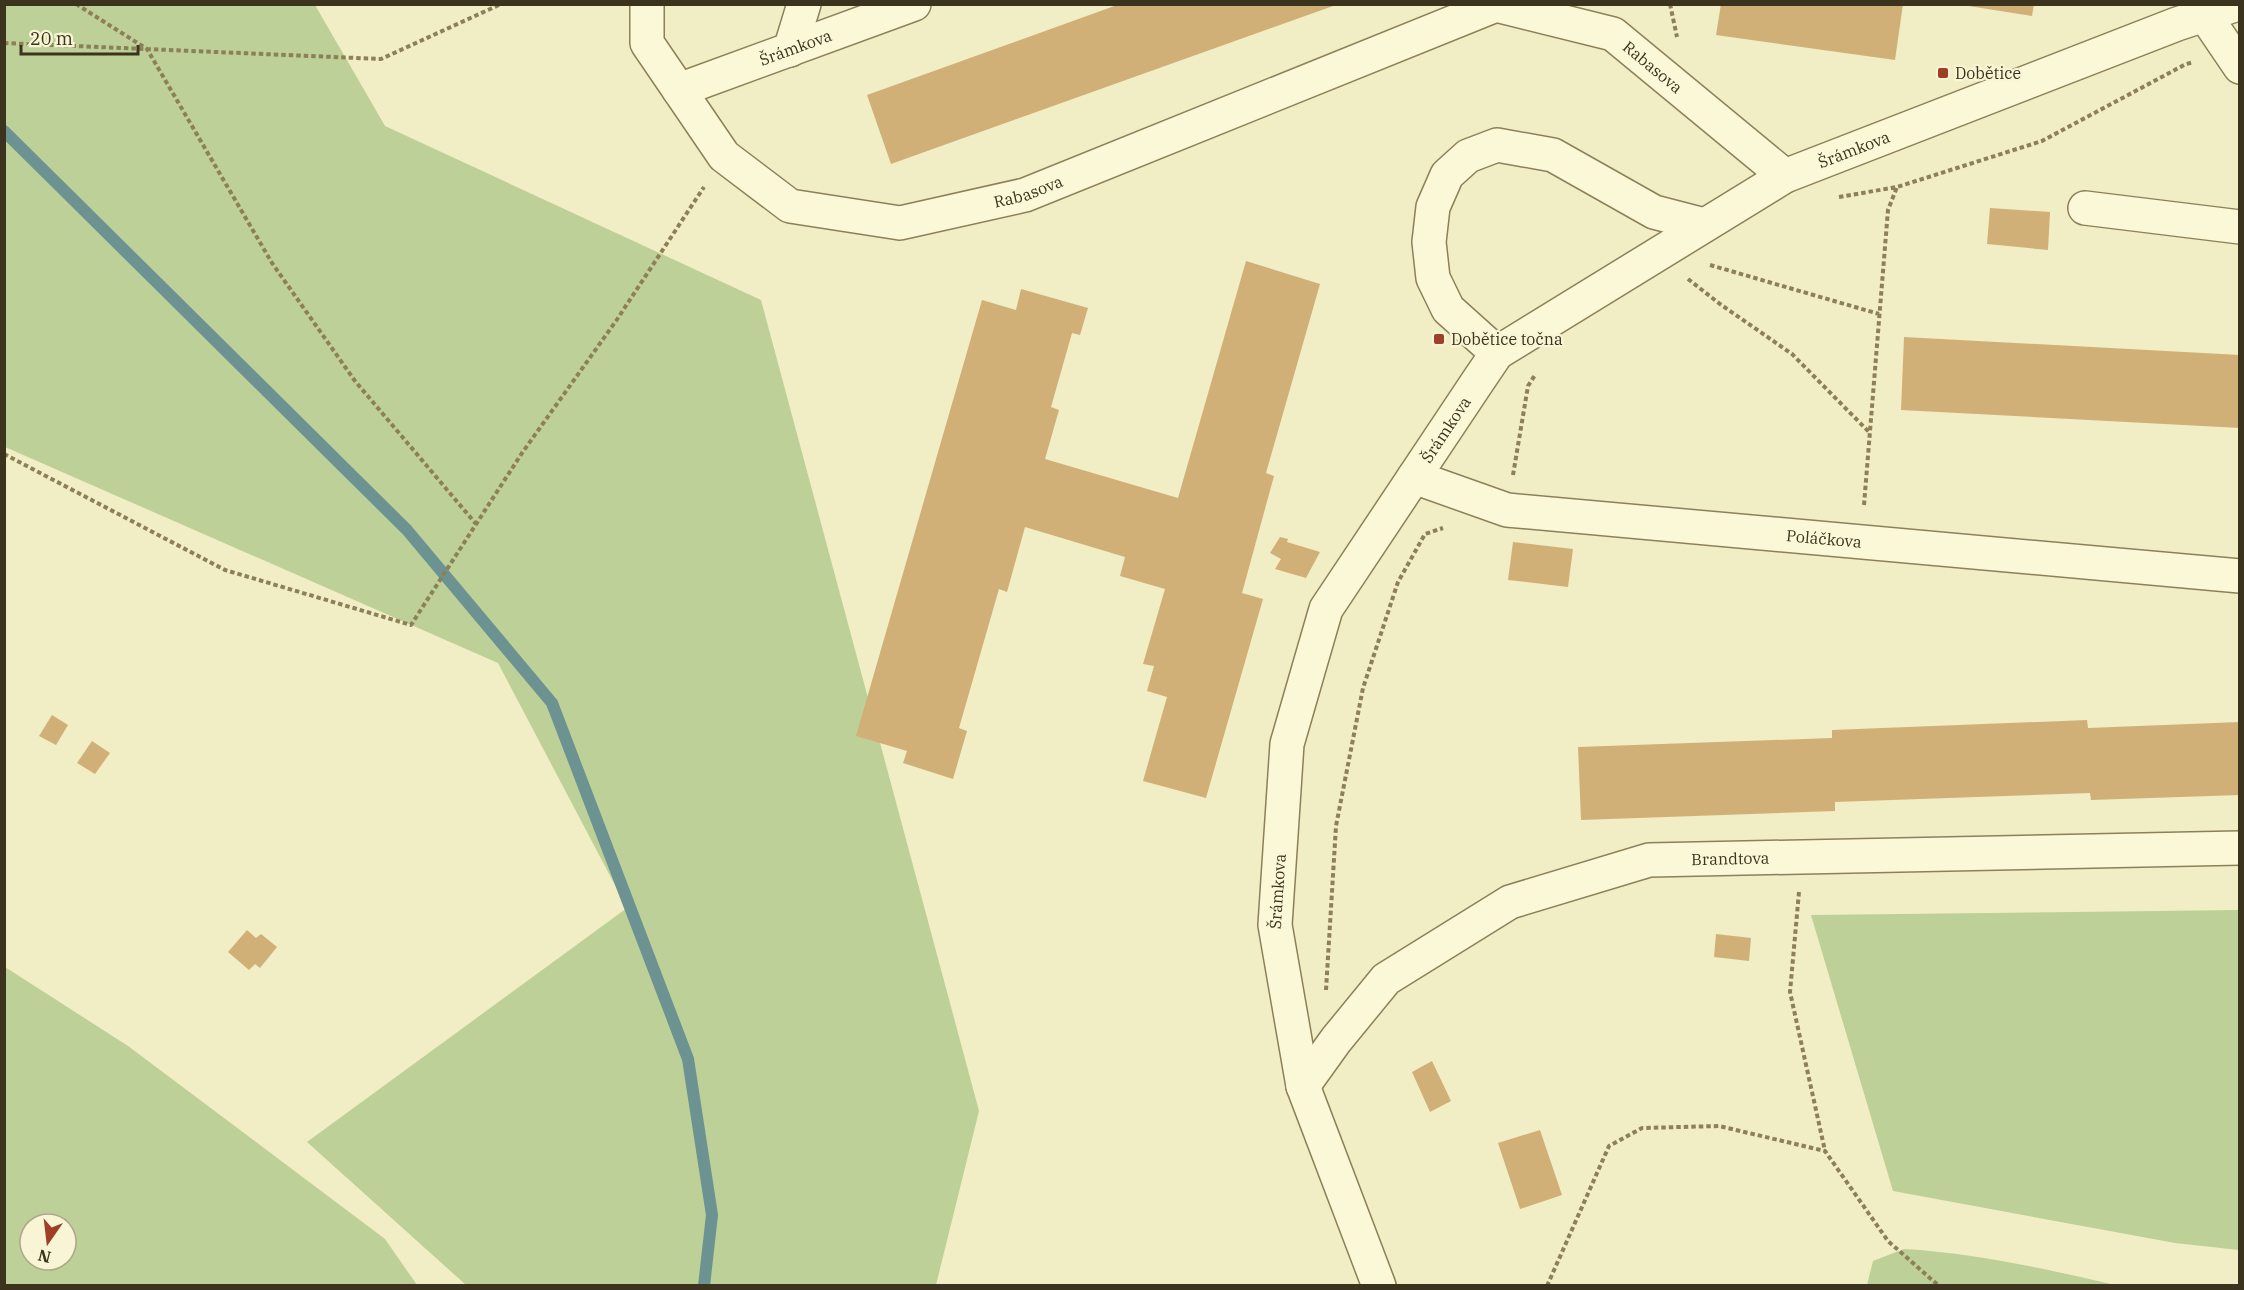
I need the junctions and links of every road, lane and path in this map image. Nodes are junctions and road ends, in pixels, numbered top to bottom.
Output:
1 (76, 4) edge
2 (501, 4) edge
3 (647, 4) edge
4 (804, 4) edge
5 (914, 4) edge
6 (1670, 4) edge
7 (2238, 4) edge
8 (1497, 5) edge
9 (2181, 14) edge
10 (4, 43) edge
11 (1678, 44) dead end
12 (147, 49) junction
13 (790, 50) junction
14 (2235, 60) edge
15 (679, 90) junction
16 (724, 156) junction
17 (1785, 176) junction
18 (1898, 187) junction
19 (1832, 198) dead end
20 (2085, 208) dead end
21 (1704, 225) junction
22 (2240, 227) edge
23 (1710, 265) dead end
24 (1687, 279) dead end
25 (1879, 314) junction
26 (1497, 353) junction
27 (1538, 370) dead end
28 (1869, 433) junction
29 (4, 454) edge
30 (1414, 477) junction
31 (1507, 510) junction
32 (476, 524) junction
33 (1446, 526) dead end
34 (1862, 542) junction
35 (2240, 576) edge
36 (2240, 848) edge
37 (1802, 857) junction
38 (1336, 1040) junction
39 (1303, 1086) junction
40 (1825, 1151) junction
41 (1379, 1286) edge
42 (1547, 1286) edge
43 (1939, 1286) edge

1 - 12 path
2 - 12 path
3 - 15 street, Rabasova
4 - 13 street
5 - 13 street, Šrámkova
6 - 11 path
7 - 9 street, Šrámkova
8 - 16 street, Rabasova
8 - 17 street, Rabasova
9 - 14 street
9 - 17 street, Šrámkova
10 - 12 path
12 - 32 path
13 - 15 street, Šrámkova
14 - 18 path
15 - 16 street, Rabasova
16 - 32 path
17 - 21 street, Šrámkova
18 - 19 path
18 - 25 path
20 - 22 street
21 - 26 street, Šrámkova
21 - 26 street
23 - 25 path
24 - 28 path
25 - 28 path
26 - 30 street, Šrámkova
27 - 31 path
28 - 34 path
29 - 32 path
30 - 31 street, Poláčkova
30 - 39 street, Šrámkova
31 - 34 street, Poláčkova
33 - 38 path
34 - 35 street, Poláčkova
36 - 37 street, Brandtova
37 - 38 street, Brandtova
37 - 40 path
38 - 39 street, Brandtova
39 - 41 street, Šrámkova
40 - 42 path
40 - 43 path

